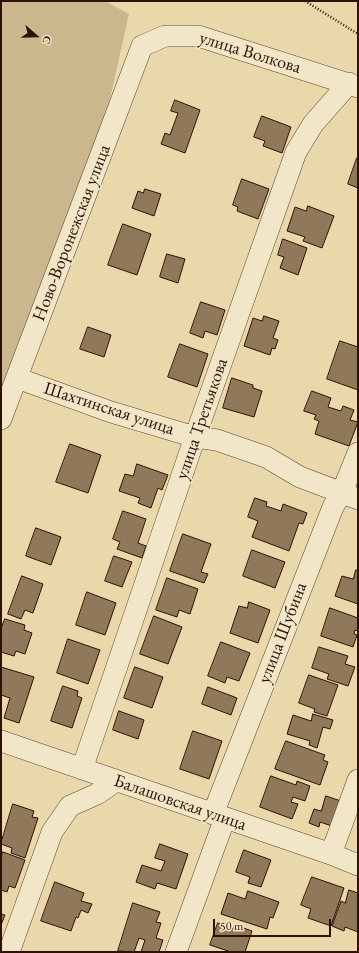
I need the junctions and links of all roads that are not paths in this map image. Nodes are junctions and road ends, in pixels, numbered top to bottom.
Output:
1 (142, 46) joint
2 (353, 85) edge
3 (17, 378) junction
4 (1, 419) edge
5 (195, 437) junction
6 (358, 453) edge
7 (350, 495) edge
8 (1, 741) edge
9 (82, 769) junction
10 (358, 780) edge
11 (116, 781) junction
12 (219, 816) junction
13 (330, 854) junction
14 (358, 865) edge
15 (9, 952) edge
16 (176, 952) edge

1 - 2 street, улица Волкова
1 - 3 street, Ново-Воронежская улица
2 - 5 street, улица Третьякова
3 - 4 street, Ново-Воронежская улица
3 - 5 street, Шахтинская улица
5 - 7 street, Шахтинская улица
5 - 9 street, улица Третьякова
6 - 7 street, улица Шубина
7 - 12 street, улица Шубина
8 - 9 street, Балашовская улица
9 - 11 street, Балашовская улица
10 - 13 street
11 - 12 street, Балашовская улица
11 - 15 street
12 - 13 street, Балашовская улица
12 - 16 street, улица Шубина
13 - 14 street, Балашовская улица

